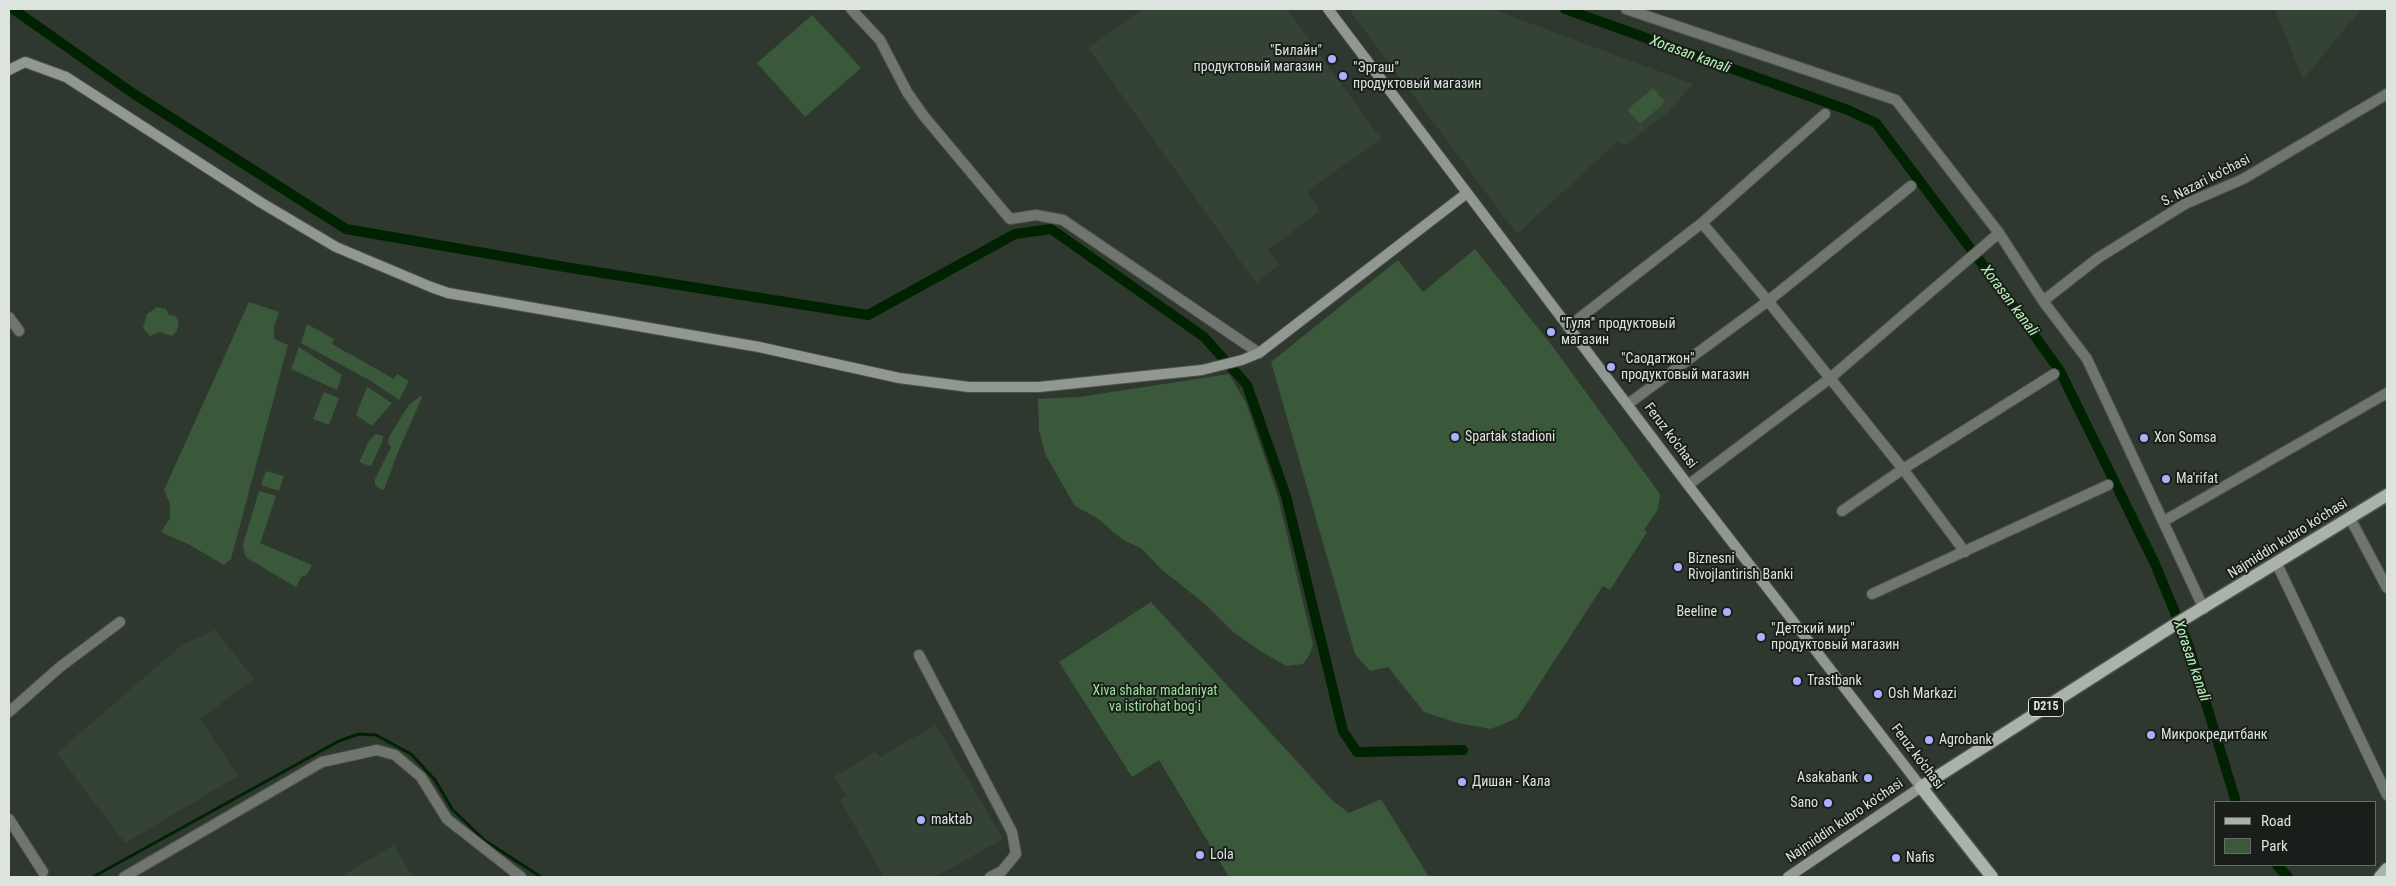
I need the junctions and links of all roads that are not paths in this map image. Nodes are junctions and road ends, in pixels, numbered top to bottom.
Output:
1 (851, 9) edge
2 (1328, 9) edge
3 (1626, 9) edge
4 (9, 70) edge
5 (2387, 94) edge
6 (1825, 114) dead end
7 (1911, 186) dead end
8 (1467, 193) junction
9 (1702, 224) junction
10 (1998, 233) junction
11 (1768, 301) junction
12 (2043, 301) junction
13 (9, 317) edge
14 (1568, 327) junction
15 (19, 332) dead end
16 (1259, 353) junction
17 (2054, 374) dead end
18 (1829, 379) junction
19 (2387, 394) edge
20 (1628, 404) junction
21 (1903, 469) junction
22 (1688, 485) junction
23 (2108, 485) dead end
24 (2387, 495) edge
25 (1842, 511) dead end
26 (2350, 518) junction
27 (2164, 521) junction
28 (1965, 552) junction
29 (2276, 562) junction
30 (2387, 588) edge
31 (1872, 594) dead end
32 (2204, 608) junction
33 (120, 622) dead end
34 (919, 655) dead end
35 (9, 712) edge
36 (1921, 787) junction
37 (2387, 795) edge
38 (9, 819) edge
39 (2387, 869) edge
40 (43, 872) dead end
41 (124, 877) edge
42 (520, 877) edge
43 (990, 877) edge
44 (1788, 877) edge
45 (1992, 877) edge
46 (2380, 877) edge

1 - 16 street
2 - 8 main road, Feruz ko'chasi
3 - 10 street
4 - 16 main road
5 - 12 street, S. Nazari ko'chasi
6 - 9 street
7 - 11 street
8 - 14 main road, Feruz ko'chasi
8 - 16 main road
9 - 11 street
9 - 14 street
10 - 12 street
10 - 18 street
11 - 18 street
11 - 20 street
12 - 27 street
13 - 15 street
14 - 20 main road, Feruz ko'chasi
17 - 21 street
18 - 21 street
18 - 22 street
19 - 27 street
20 - 22 main road, Feruz ko'chasi
21 - 25 street
21 - 28 street
22 - 36 main road, Feruz ko'chasi
23 - 28 street
24 - 26 main road, Najmiddin kubro ko'chasi / D215
26 - 29 main road, Najmiddin kubro ko'chasi / D215
26 - 30 street
27 - 32 street
28 - 31 street
29 - 32 main road, Najmiddin kubro ko'chasi / D215
29 - 37 street
32 - 36 main road, Najmiddin kubro ko'chasi / D215
33 - 35 street
34 - 43 street
36 - 44 main road, Najmiddin kubro ko'chasi
36 - 45 main road, Feruz ko'chasi
38 - 40 street
39 - 46 main road
41 - 42 street

